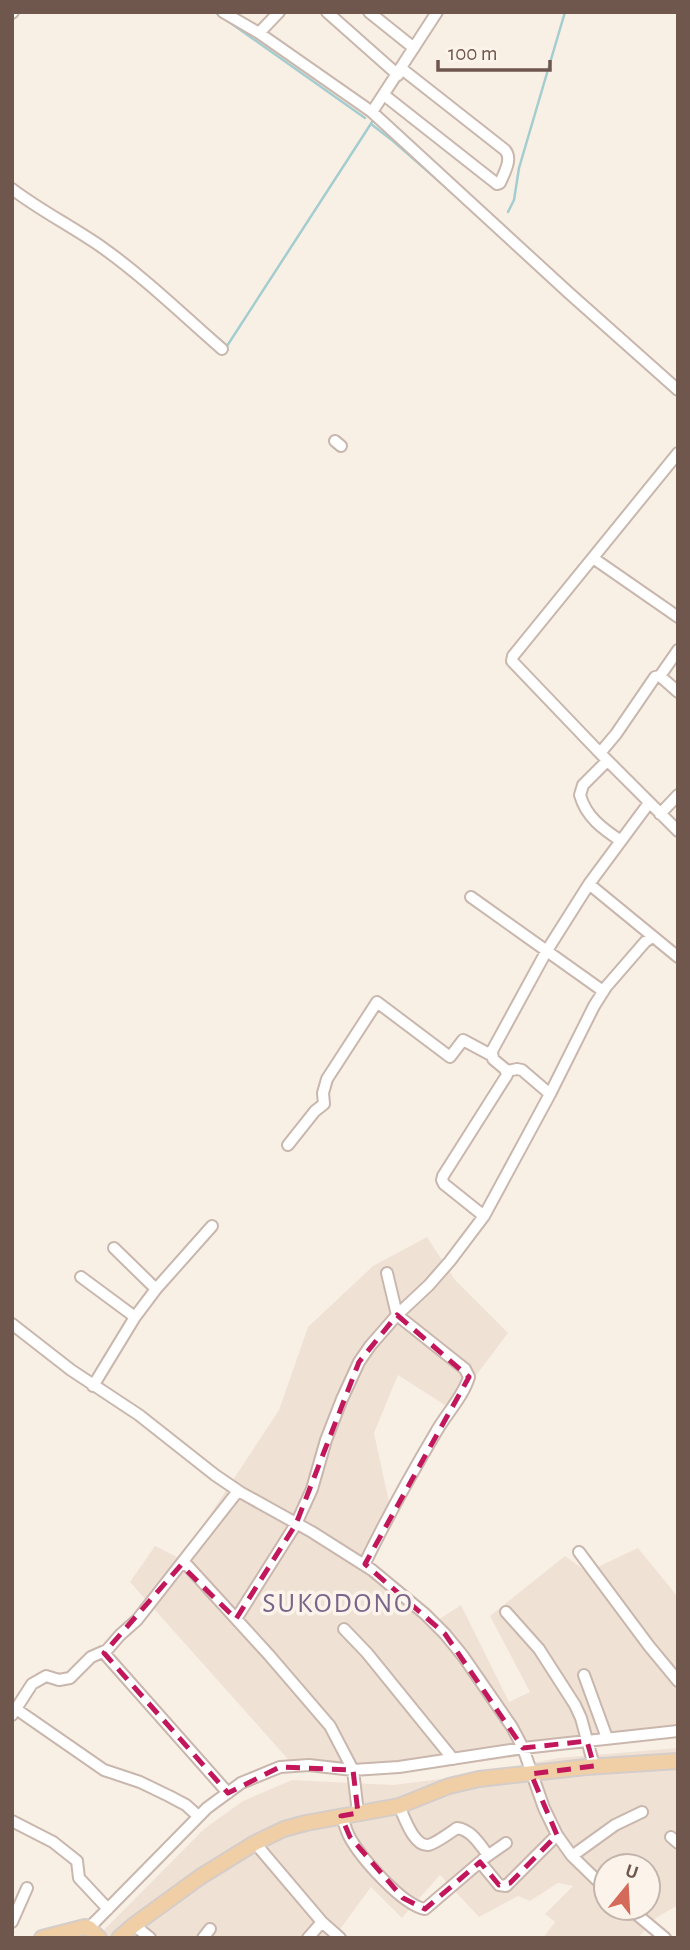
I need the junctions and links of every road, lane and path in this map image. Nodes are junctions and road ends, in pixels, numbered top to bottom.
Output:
1 (223, 12) edge
2 (279, 12) edge
3 (327, 12) edge
4 (369, 12) edge
5 (437, 12) edge
6 (259, 33) junction
7 (415, 48) junction
8 (400, 72) junction
9 (384, 95) junction
10 (372, 112) junction
11 (12, 189) edge
12 (222, 349) dead end
13 (678, 390) edge
14 (678, 453) edge
15 (593, 558) junction
16 (678, 617) edge
17 (678, 650) edge
18 (660, 676) junction
19 (678, 692) edge
20 (604, 757) junction
21 (678, 795) edge
22 (649, 803) junction
23 (660, 814) junction
24 (678, 831) edge
25 (621, 841) junction
26 (589, 884) junction
27 (471, 897) dead end
28 (652, 937) junction
29 (548, 950) junction
30 (678, 957) edge
31 (603, 991) junction
32 (491, 1055) junction
33 (507, 1071) junction
34 (550, 1094) junction
35 (288, 1145) dead end
36 (485, 1216) junction
37 (212, 1226) dead end
38 (114, 1248) dead end
39 (387, 1273) dead end
40 (81, 1277) dead end
41 (156, 1289) junction
42 (397, 1315) junction
43 (135, 1317) junction
44 (12, 1324) edge
45 (93, 1385) junction
46 (239, 1491) junction
47 (296, 1524) junction
48 (579, 1552) dead end
49 (181, 1565) junction
50 (364, 1565) junction
51 (506, 1612) dead end
52 (236, 1619) junction
53 (344, 1629) dead end
54 (104, 1653) junction
55 (584, 1675) dead end
56 (678, 1681) edge
57 (14, 1712) edge
58 (678, 1731) edge
59 (607, 1738) junction
60 (587, 1741) junction
61 (524, 1750) junction
62 (453, 1759) junction
63 (678, 1761) edge
64 (594, 1766) junction
65 (530, 1771) junction
66 (353, 1777) junction
67 (229, 1793) junction
68 (400, 1806) junction
69 (358, 1812) junction
70 (642, 1812) dead end
71 (198, 1816) junction
72 (341, 1816) junction
73 (12, 1821) edge
74 (557, 1835) junction
75 (255, 1843) junction
76 (506, 1843) dead end
77 (572, 1856) junction
78 (484, 1859) junction
79 (592, 1875) edge
80 (27, 1888) dead end
81 (108, 1909) junction
82 (12, 1922) edge
83 (322, 1922) junction
84 (646, 1922) edge
85 (134, 1924) junction
86 (94, 1932) edge
87 (43, 1938) edge
88 (119, 1938) edge
89 (150, 1938) edge
90 (309, 1938) edge
91 (340, 1938) edge
92 (665, 1938) edge

1 - 6 street
2 - 6 street
3 - 8 street
4 - 7 street
5 - 7 street
6 - 10 street
7 - 8 street
8 - 9 street
8 - 9 street
9 - 10 street
10 - 13 street
11 - 12 street
14 - 15 street
15 - 16 street
15 - 20 street
17 - 18 street
18 - 19 street
18 - 20 street
20 - 22 street
20 - 25 street
21 - 23 street
22 - 23 street
22 - 25 street
23 - 24 street
25 - 26 street
26 - 28 street
26 - 29 street
27 - 29 street
28 - 30 street
28 - 31 street
29 - 31 street
29 - 32 street
31 - 34 street
32 - 33 street
32 - 35 street
33 - 34 street
33 - 36 street
34 - 36 street
36 - 42 street
37 - 41 street
38 - 41 street
39 - 42 street
40 - 43 street
41 - 43 street
42 - 47 street
42 - 50 street
43 - 45 street
44 - 45 street
45 - 46 street
46 - 47 street
46 - 49 street
47 - 50 street
47 - 52 street
48 - 56 street
49 - 52 street
49 - 54 street
50 - 61 street
51 - 60 street
52 - 66 street
53 - 62 street
54 - 57 street
54 - 67 street
55 - 59 street
57 - 71 street
58 - 59 street
59 - 60 street
60 - 61 street
60 - 64 street
61 - 62 street
61 - 65 street
62 - 66 street
63 - 64 main road
64 - 65 main road
65 - 68 main road
65 - 74 street
66 - 67 street
66 - 69 street
67 - 71 street
68 - 69 main road
68 - 78 street
69 - 72 main road
70 - 77 street
71 - 81 street
72 - 75 main road
72 - 78 street
73 - 81 street
74 - 77 street
74 - 78 street
75 - 83 street
75 - 85 main road
76 - 78 street
77 - 79 street
80 - 82 street
81 - 86 street
83 - 90 street
83 - 91 street
84 - 92 street
85 - 88 main road
85 - 89 street
86 - 87 main road

